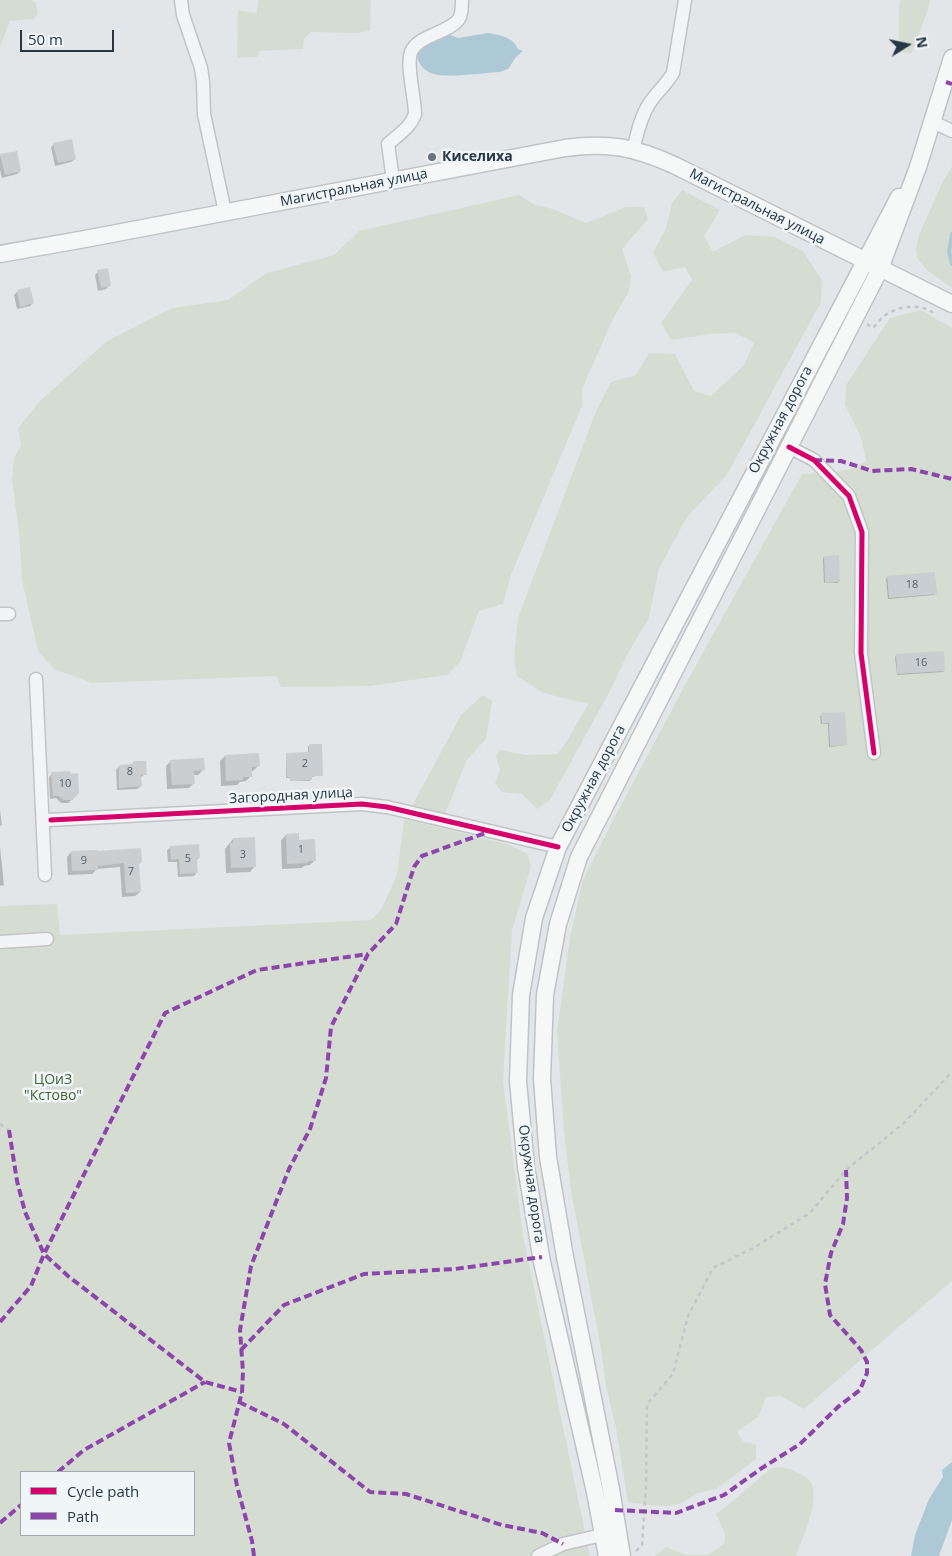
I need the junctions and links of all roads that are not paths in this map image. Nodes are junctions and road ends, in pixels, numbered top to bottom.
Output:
1 (181, 0) edge
2 (462, 0) edge
3 (685, 0) edge
4 (952, 58) edge
5 (933, 122) junction
6 (952, 131) edge
7 (633, 150) junction
8 (393, 180) junction
9 (226, 212) junction
10 (0, 254) edge
11 (865, 261) junction
12 (880, 268) junction
13 (946, 301) edge
14 (789, 447) junction
15 (36, 679) dead end
16 (874, 753) dead end
17 (47, 820) junction
18 (558, 847) junction
19 (45, 876) dead end
20 (46, 939) dead end
21 (0, 942) edge
22 (611, 1533) junction
23 (538, 1556) edge
24 (608, 1556) edge
25 (622, 1556) edge

1 - 9 street
2 - 8 street
3 - 7 street
4 - 5 main road, Окружная дорога
5 - 6 street
5 - 11 main road, Окружная дорога
5 - 12 main road, Окружная дорога
7 - 8 main road, Магистральная улица
7 - 11 main road, Магистральная улица
8 - 9 main road, Магистральная улица
9 - 10 main road, Магистральная улица
11 - 12 main road, Магистральная улица
11 - 18 main road, Окружная дорога
12 - 13 main road, Магистральная улица
12 - 14 main road, Окружная дорога
14 - 16 street
14 - 22 main road, Окружная дорога
15 - 17 street
17 - 18 street, Загородная улица
17 - 19 street
18 - 22 main road, Окружная дорога
20 - 21 street
22 - 23 street
22 - 24 main road, Окружная дорога
22 - 25 main road, Окружная дорога

